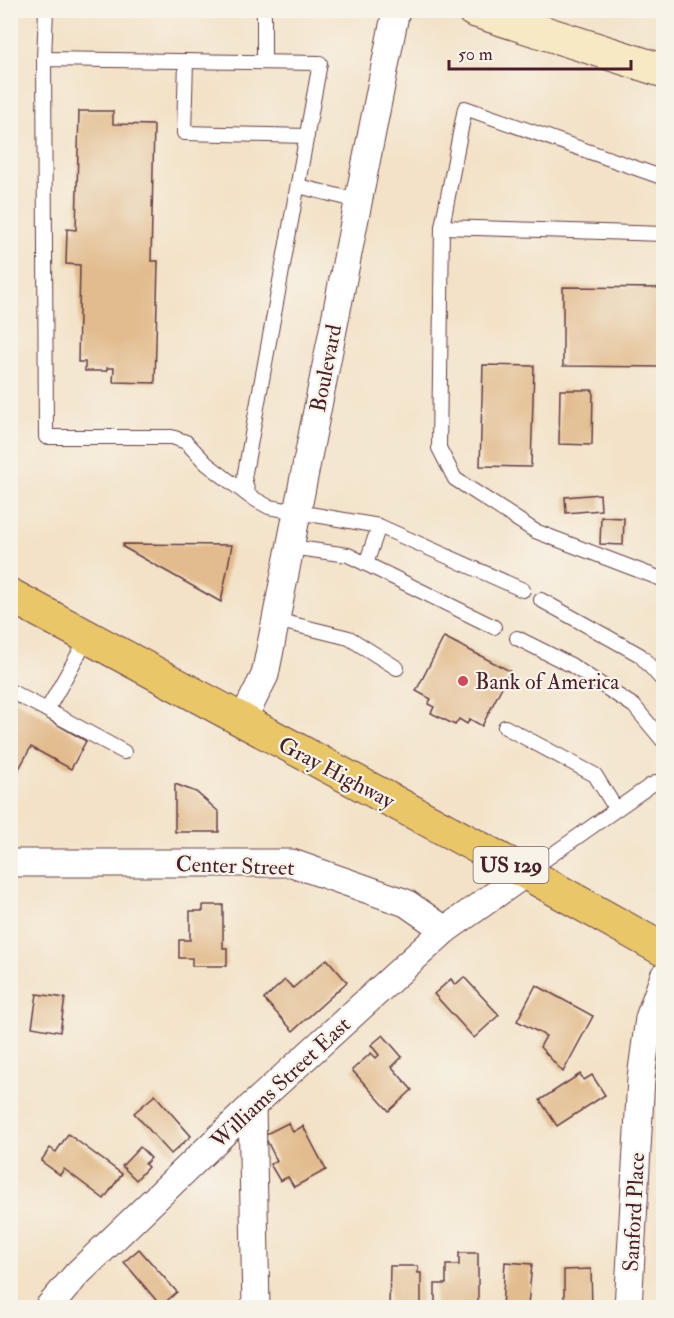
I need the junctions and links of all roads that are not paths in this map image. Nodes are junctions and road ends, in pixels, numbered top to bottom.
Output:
1 (46, 10) edge
2 (262, 10) edge
3 (396, 10) edge
4 (473, 10) edge
5 (44, 59) junction
6 (186, 61) junction
7 (264, 62) junction
8 (663, 71) edge
9 (307, 136) junction
10 (663, 178) edge
11 (298, 186) junction
12 (358, 201) junction
13 (442, 227) junction
14 (663, 234) edge
15 (249, 496) junction
16 (297, 511) junction
17 (380, 526) junction
18 (290, 547) junction
19 (366, 564) junction
20 (663, 580) edge
21 (523, 590) dead end
22 (10, 595) edge
23 (541, 600) dead end
24 (276, 620) junction
25 (494, 627) dead end
26 (88, 637) junction
27 (517, 638) dead end
28 (397, 668) dead end
29 (663, 682) edge
30 (10, 692) edge
31 (47, 710) junction
32 (242, 721) junction
33 (505, 727) dead end
34 (663, 742) edge
35 (124, 752) dead end
36 (663, 779) edge
37 (616, 809) junction
38 (10, 862) edge
39 (526, 873) junction
40 (446, 930) junction
41 (663, 950) edge
42 (663, 976) edge
43 (252, 1106) junction
44 (48, 1308) edge
45 (256, 1308) edge
46 (628, 1308) edge

1 - 5 lane
2 - 7 lane
3 - 12 street, Boulevard
4 - 8 street
5 - 6 lane
5 - 15 lane
6 - 7 lane
6 - 9 lane
7 - 9 lane
9 - 11 lane
10 - 13 lane
11 - 12 lane
11 - 15 lane
12 - 16 street, Boulevard
13 - 14 lane
13 - 20 lane
15 - 16 lane
16 - 17 lane
16 - 18 street, Boulevard
17 - 19 lane
17 - 21 lane
18 - 19 lane
18 - 24 street, Boulevard
19 - 25 lane
22 - 26 highway, Gray Highway / US 129
23 - 29 lane
24 - 28 lane
24 - 32 street, Boulevard
26 - 31 lane
26 - 32 highway, Gray Highway / US 129
27 - 34 lane
30 - 31 lane
31 - 35 lane
32 - 39 highway, Gray Highway / US 129
33 - 37 lane
36 - 37 lane
37 - 39 lane
38 - 40 street, Center Street
39 - 40 street, Williams Street East
39 - 41 highway, Gray Highway / US 129
40 - 43 street, Williams Street East
42 - 46 street, Sanford Place
43 - 44 street, Williams Street East
43 - 45 street

